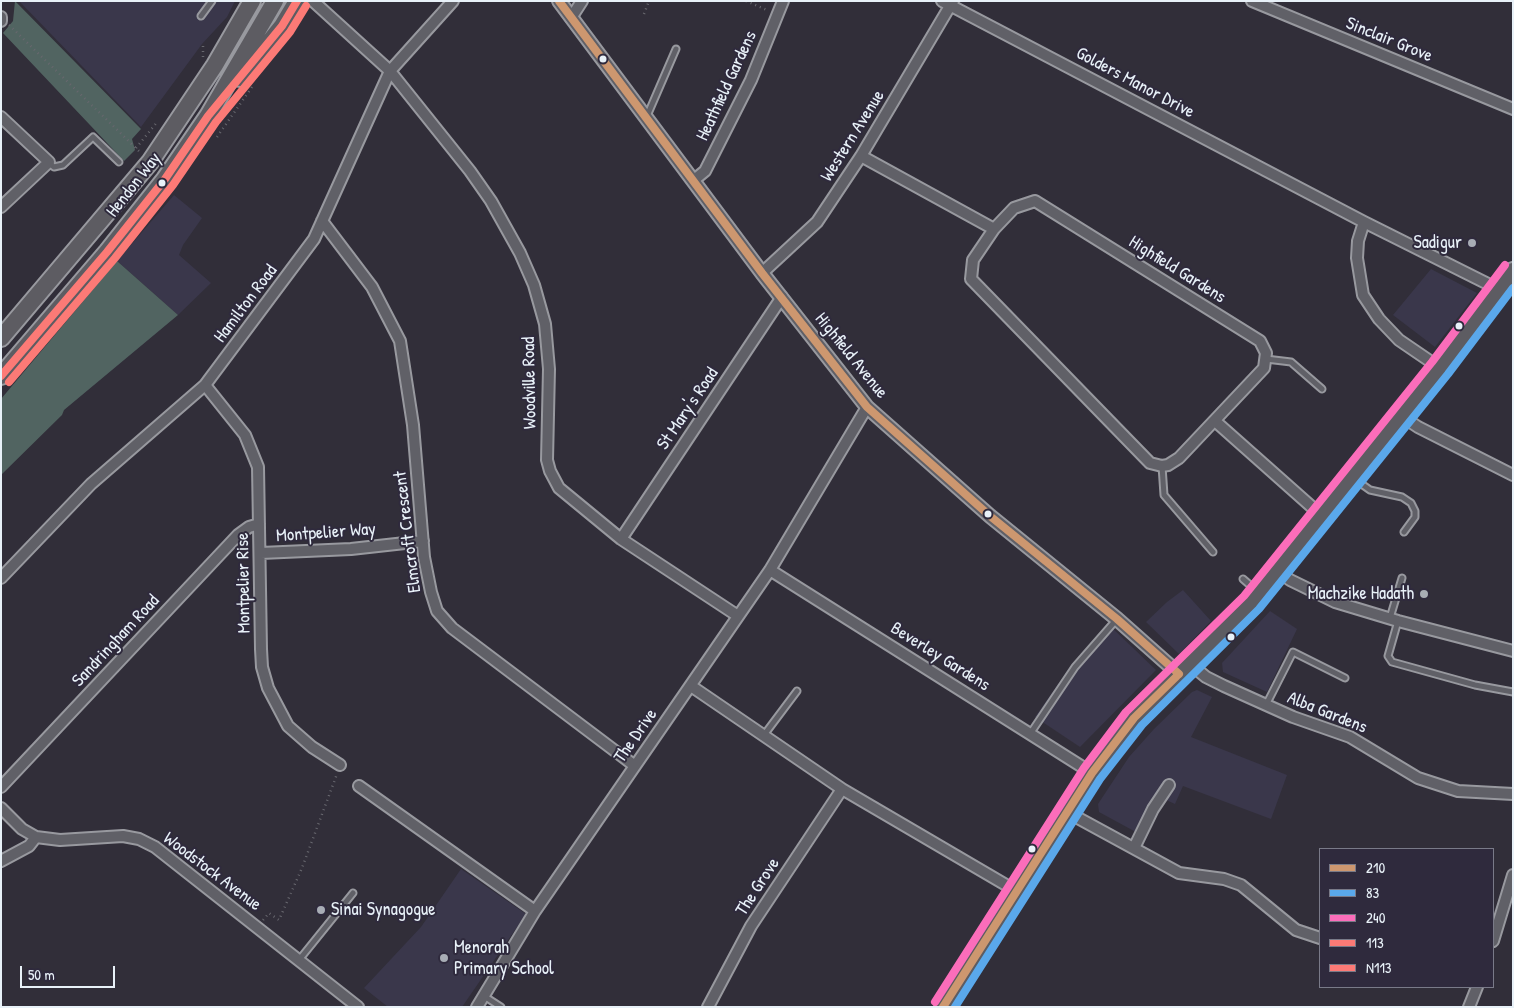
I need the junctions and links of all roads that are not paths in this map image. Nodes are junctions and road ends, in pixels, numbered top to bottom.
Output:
1 (212, 1) edge
2 (252, 1) edge
3 (275, 1) edge
4 (297, 1) edge
5 (313, 1) edge
6 (453, 1) edge
7 (559, 1) edge
8 (582, 1) edge
9 (783, 1) edge
10 (942, 1) edge
11 (1252, 1) edge
12 (953, 3) edge
13 (201, 16) dead end
14 (571, 18) junction
15 (676, 49) dead end
16 (390, 71) junction
17 (1513, 109) edge
18 (208, 116) junction
19 (647, 116) junction
20 (1, 117) edge
21 (861, 156) junction
22 (48, 162) junction
23 (119, 162) dead end
24 (694, 180) junction
25 (1, 207) edge
26 (322, 221) junction
27 (1364, 222) junction
28 (994, 229) junction
29 (1513, 271) edge
30 (762, 273) junction
31 (1500, 290) junction
32 (782, 297) junction
33 (1, 338) edge
34 (1266, 359) junction
35 (1440, 368) junction
36 (1, 376) edge
37 (205, 385) junction
38 (1322, 389) dead end
39 (867, 407) junction
40 (1400, 415) junction
41 (1216, 421) junction
42 (1162, 466) junction
43 (1513, 475) edge
44 (1353, 478) junction
45 (1322, 516) junction
46 (259, 524) junction
47 (1404, 532) dead end
48 (621, 538) junction
49 (423, 541) junction
50 (1213, 552) dead end
51 (261, 553) junction
52 (770, 570) junction
53 (1278, 571) junction
54 (1, 578) edge
55 (1402, 578) dead end
56 (1243, 579) dead end
57 (1259, 594) junction
58 (738, 616) junction
59 (1117, 619) junction
60 (1394, 620) junction
61 (1513, 651) edge
62 (1185, 669) junction
63 (1345, 678) dead end
64 (691, 686) junction
65 (797, 691) dead end
66 (1513, 692) edge
67 (1266, 705) junction
68 (1030, 734) junction
69 (764, 735) junction
70 (340, 765) dead end
71 (634, 766) junction
72 (1092, 773) junction
73 (1169, 785) dead end
74 (359, 786) dead end
75 (1, 787) edge
76 (842, 788) junction
77 (1513, 794) edge
78 (1, 808) edge
79 (1067, 812) junction
80 (36, 837) junction
81 (1134, 848) junction
82 (1, 861) edge
83 (1513, 875) edge
84 (1018, 892) junction
85 (353, 893) dead end
86 (535, 911) junction
87 (1319, 938) edge
88 (1494, 939) edge
89 (295, 958) junction
90 (1475, 988) edge
91 (484, 996) junction
92 (358, 1007) edge
93 (477, 1007) edge
94 (501, 1007) edge
95 (708, 1007) edge
96 (943, 1007) edge
97 (1470, 1007) edge

1 - 13 lane
2 - 33 main road, Hendon Way
3 - 18 main road, Hendon Way
4 - 18 main road
5 - 16 street, Woodville Road
6 - 16 street, Hamilton Road
7 - 14 street, Highfield Avenue
8 - 14 street
9 - 24 street, Heathfield Gardens
10 - 12 street, Golders Manor Drive
11 - 17 street, Sinclair Grove
12 - 21 street, Western Avenue
12 - 27 street, Golders Manor Drive
14 - 19 street, Highfield Avenue
15 - 19 lane
16 - 26 street, Hamilton Road
16 - 48 street, Woodville Road
18 - 36 main road, Hendon Way
19 - 24 street, Highfield Avenue
20 - 22 street
21 - 28 street
21 - 30 street, Western Avenue
22 - 23 lane
22 - 25 street
24 - 30 street, Highfield Avenue
26 - 37 street, Hamilton Road
26 - 49 street, Elmcroft Crescent
27 - 31 street, Golders Manor Drive
27 - 35 street
28 - 34 street, Highfield Gardens
28 - 42 street, Highfield Gardens
29 - 31 main road
30 - 32 street, Highfield Avenue
31 - 35 main road
32 - 39 street, Highfield Avenue
32 - 48 street, St Mary's Road
34 - 38 lane
34 - 41 street
35 - 40 main road
37 - 46 street, Montpelier Rise
37 - 54 street, Hamilton Road
39 - 52 street, The Drive
39 - 59 street, Highfield Avenue
40 - 43 street
40 - 44 main road
41 - 42 street
41 - 45 street
42 - 50 lane
44 - 45 main road
44 - 47 lane
45 - 53 main road
46 - 51 street, Montpelier Rise
46 - 75 street, Sandringham Road
48 - 58 street, Woodville Road
49 - 51 street, Montpelier Way
49 - 71 street, Elmcroft Crescent
51 - 70 street, Montpelier Rise
52 - 58 street, The Drive
52 - 68 street, Beverley Gardens
53 - 57 main road
53 - 60 street
55 - 60 lane
56 - 57 lane
57 - 62 main road
58 - 64 street, The Drive
59 - 62 street, Highfield Avenue
59 - 68 lane
60 - 61 street
60 - 66 lane
62 - 67 street, Alba Gardens
62 - 72 main road
63 - 67 lane
64 - 69 street
64 - 71 street, The Drive
65 - 69 lane
67 - 77 street, Alba Gardens
68 - 72 street, Beverley Gardens
69 - 76 street
71 - 86 street, The Drive
72 - 79 main road
73 - 81 street
74 - 86 street
76 - 84 street
76 - 95 street, The Grove
78 - 80 street, Woodstock Avenue
79 - 81 street
79 - 84 main road
80 - 82 street
80 - 89 street, Woodstock Avenue
81 - 87 street
83 - 88 street
84 - 96 main road
85 - 89 lane
86 - 91 street, The Drive
89 - 92 street, Woodstock Avenue
90 - 97 street
91 - 93 street, The Drive
91 - 94 lane

